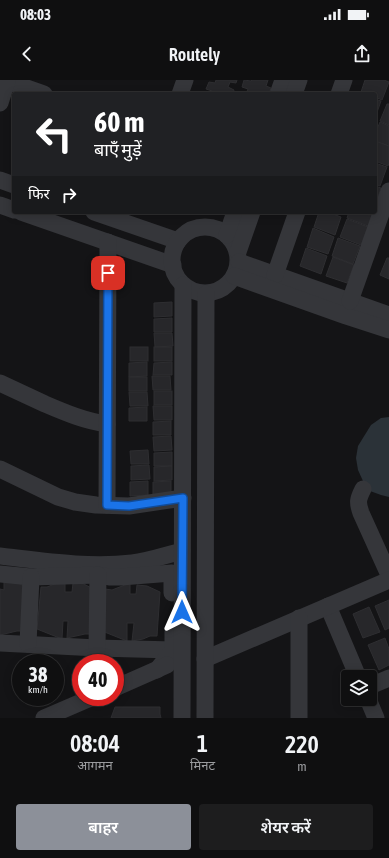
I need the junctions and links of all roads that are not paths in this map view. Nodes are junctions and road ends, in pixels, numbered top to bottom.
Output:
1 (185, 80) edge
2 (283, 80) edge
3 (299, 80) edge
4 (344, 80) edge
5 (5, 81) edge
6 (38, 92) edge
7 (181, 92) edge
8 (279, 92) edge
9 (295, 92) edge
10 (340, 92) edge
11 (0, 103) edge
12 (0, 180) edge
13 (12, 184) edge
14 (389, 191) edge
15 (0, 205) edge
16 (12, 209) edge
17 (27, 214) edge
18 (100, 214) edge
19 (234, 214) edge
20 (251, 214) edge
21 (297, 214) edge
22 (227, 235) junction
23 (178, 240) junction
24 (108, 242) junction
25 (237, 264) junction
26 (173, 266) junction
27 (275, 275) junction
28 (183, 285) junction
29 (206, 294) junction
30 (350, 301) junction
31 (389, 314) edge
32 (389, 330) edge
33 (0, 383) edge
34 (107, 424) junction
35 (0, 469) edge
36 (363, 489) dead end
37 (183, 498) junction
38 (107, 505) junction
39 (182, 551) junction
40 (0, 556) edge
41 (0, 574) edge
42 (98, 575) junction
43 (389, 575) edge
44 (31, 577) junction
45 (389, 580) edge
46 (328, 606) junction
47 (299, 618) junction
48 (0, 643) edge
49 (28, 644) junction
50 (97, 648) junction
51 (177, 654) junction
52 (205, 659) junction
53 (355, 670) edge
54 (389, 678) edge
55 (377, 683) edge
56 (124, 684) edge
57 (72, 706) edge
58 (371, 706) edge
59 (44, 718) edge
60 (182, 718) edge
61 (205, 718) edge
62 (299, 718) edge
63 (376, 718) edge

1 - 7 street
2 - 8 street
3 - 9 street
4 - 10 street
5 - 6 street
5 - 11 street
12 - 13 street
14 - 30 street
15 - 16 street
17 - 24 street
18 - 23 street
19 - 22 street
20 - 25 street
21 - 27 street
22 - 23 street
22 - 25 street
23 - 26 street
24 - 26 street
24 - 34 street
25 - 27 street
25 - 29 street
25 - 32 street
26 - 28 street
27 - 30 street
28 - 29 street
28 - 37 street
29 - 52 street
30 - 31 street
33 - 34 street
34 - 38 street
35 - 38 street
36 - 43 street
37 - 38 street
37 - 39 street
39 - 40 street
39 - 51 street
41 - 44 street
42 - 44 street
42 - 50 street
42 - 51 street
44 - 49 street
45 - 46 street
46 - 47 street
46 - 53 street
47 - 52 street
47 - 62 street
48 - 49 street
49 - 50 street
50 - 51 street
51 - 56 street
51 - 60 street
52 - 61 street
54 - 55 street
57 - 59 street
58 - 63 street

